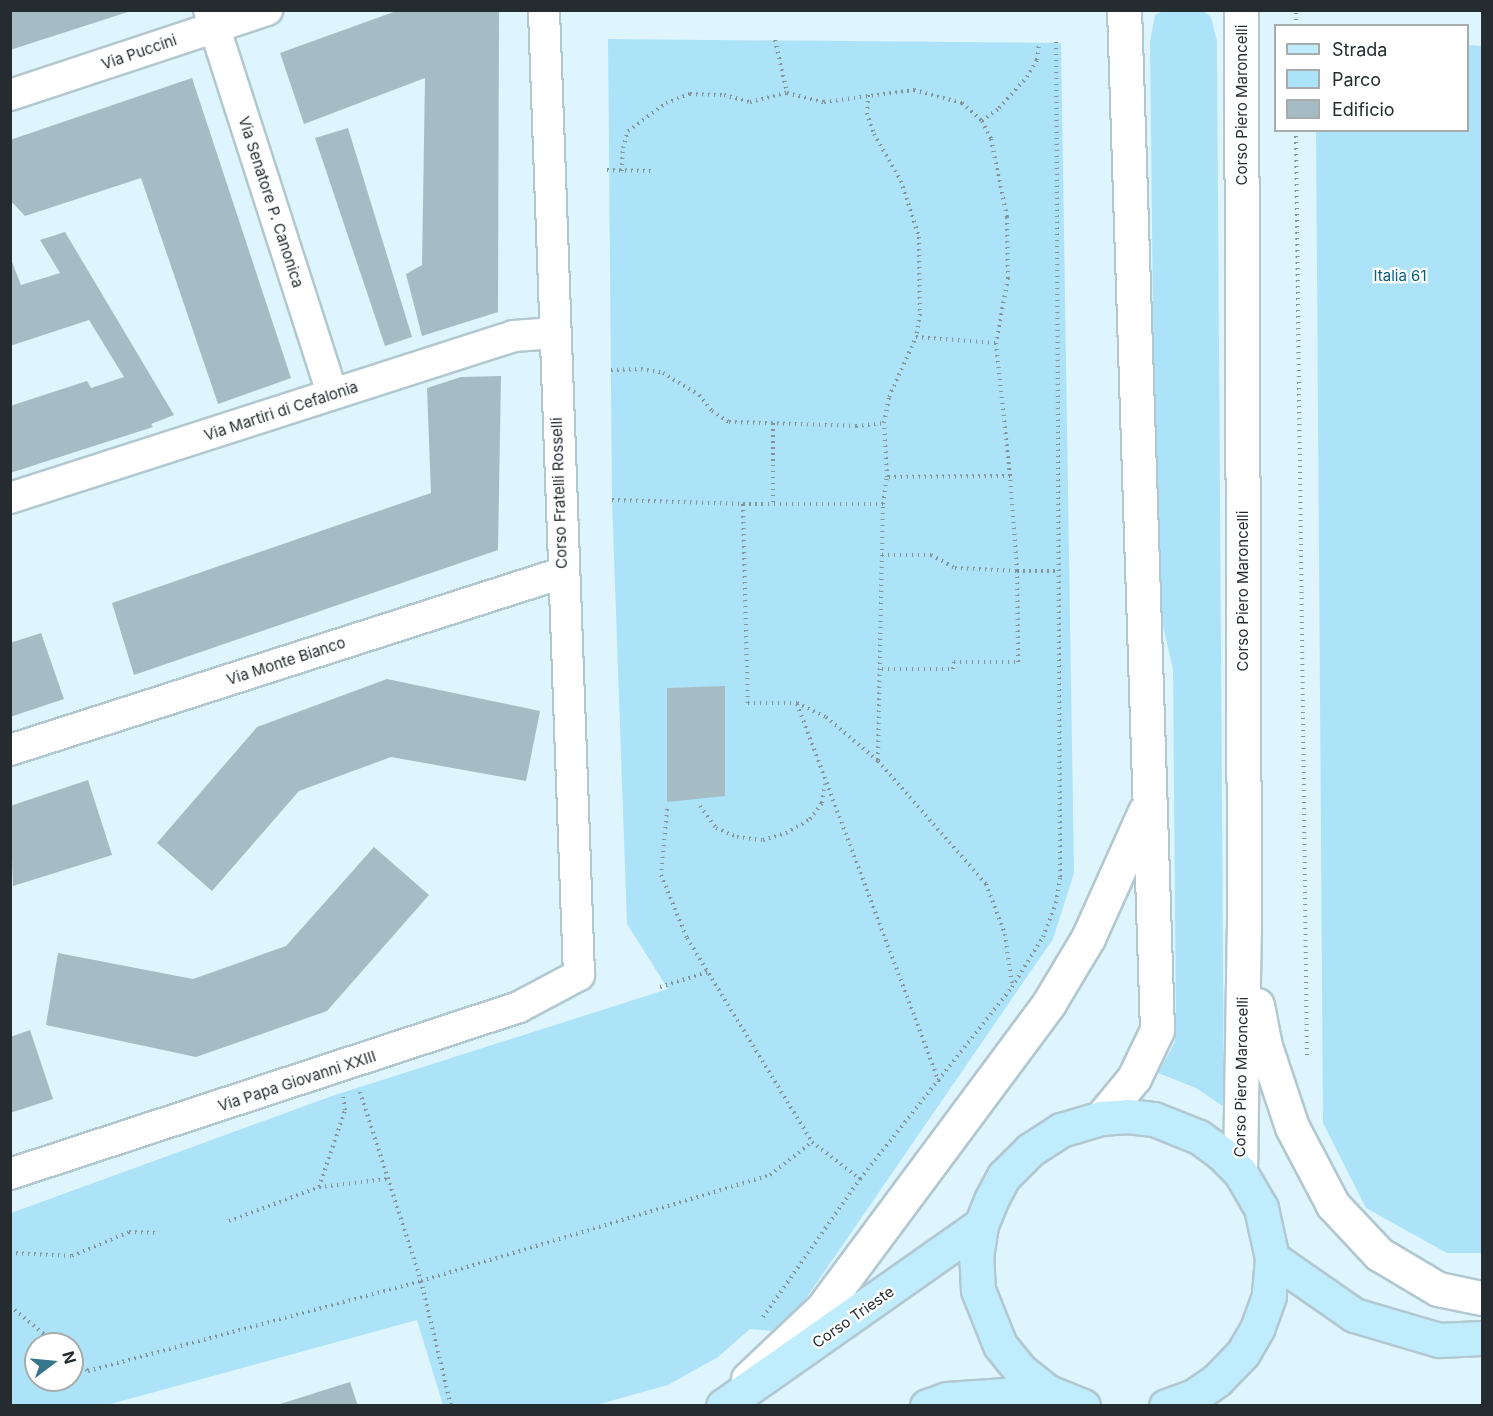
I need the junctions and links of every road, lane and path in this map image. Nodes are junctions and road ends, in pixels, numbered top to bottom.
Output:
1 (267, 10) edge
2 (544, 10) edge
3 (1124, 10) edge
4 (1241, 10) edge
5 (212, 18) edge
6 (775, 40) dead end
7 (1056, 42) dead end
8 (1039, 43) dead end
9 (787, 93) junction
10 (10, 95) edge
11 (868, 96) junction
12 (982, 122) junction
13 (1296, 132) edge
14 (607, 170) dead end
15 (622, 171) junction
16 (654, 171) dead end
17 (554, 333) junction
18 (916, 337) junction
19 (996, 343) junction
20 (612, 370) dead end
21 (332, 394) junction
22 (773, 423) junction
23 (884, 423) junction
24 (1010, 476) junction
25 (887, 477) junction
26 (10, 498) edge
27 (612, 500) dead end
28 (743, 504) junction
29 (773, 504) junction
30 (883, 504) junction
31 (882, 555) junction
32 (1017, 571) junction
33 (1059, 571) junction
34 (562, 573) junction
35 (882, 669) junction
36 (797, 703) junction
37 (10, 750) edge
38 (878, 761) junction
39 (826, 782) junction
40 (1148, 804) junction
41 (699, 806) dead end
42 (667, 810) dead end
43 (1244, 929) junction
44 (708, 972) junction
45 (579, 975) joint
46 (660, 987) dead end
47 (1012, 987) junction
48 (1306, 1039) dead end
49 (350, 1075) junction
50 (939, 1083) junction
51 (1101, 1118) junction
52 (812, 1142) junction
53 (1240, 1172) junction
54 (10, 1174) edge
55 (388, 1179) junction
56 (860, 1179) junction
57 (318, 1187) junction
58 (229, 1221) dead end
59 (981, 1225) junction
60 (159, 1233) dead end
61 (10, 1253) edge
62 (1272, 1258) junction
63 (421, 1281) junction
64 (1482, 1298) edge
65 (10, 1306) edge
66 (768, 1325) dead end
67 (41, 1332) edge
68 (1482, 1338) edge
69 (84, 1368) edge
70 (1047, 1392) junction
71 (723, 1405) edge
72 (451, 1406) edge
73 (927, 1406) edge
74 (1083, 1406) edge
75 (1166, 1406) edge

1 - 5 street, Via Puccini
2 - 17 street, Corso Fratelli Rosselli
3 - 40 main road
4 - 43 main road, Corso Piero Maroncelli
5 - 10 street, Via Puccini
5 - 21 street, Via Senatore P. Canonica
6 - 9 path
7 - 33 path
8 - 12 path
9 - 11 path
9 - 15 path
11 - 12 path
11 - 18 path
12 - 19 path
13 - 48 path
14 - 15 path
15 - 16 path
17 - 21 street, Via Martiri di Cefalonia
17 - 34 street, Corso Fratelli Rosselli
18 - 19 path
18 - 23 path
19 - 24 path
20 - 22 path
21 - 26 street, Via Martiri di Cefalonia
22 - 23 path
22 - 29 path
23 - 25 path
24 - 25 path
24 - 32 path
25 - 30 path
27 - 28 path
28 - 29 path
28 - 36 path
29 - 30 path
30 - 31 path
31 - 32 path
31 - 35 path
32 - 33 path
32 - 35 path
33 - 47 path
34 - 37 street, Via Monte Bianco
34 - 45 street, Corso Fratelli Rosselli
35 - 38 path
36 - 38 path
36 - 39 path
38 - 47 path
39 - 41 path
39 - 50 path
40 - 51 main road
40 - 71 main road
42 - 44 path
43 - 53 main road, Corso Piero Maroncelli
43 - 64 main road
44 - 46 path
44 - 52 path
45 - 49 street, Via Papa Giovanni XXIII
47 - 50 path
49 - 54 street, Via Papa Giovanni XXIII
49 - 55 path
49 - 57 path
50 - 56 path
51 - 53 main road
51 - 59 main road
52 - 56 path
52 - 63 path
53 - 62 main road
55 - 57 path
55 - 63 path
56 - 66 path
57 - 58 path
59 - 70 main road
59 - 71 main road, Corso Trieste
60 - 61 path
62 - 68 main road
62 - 75 main road
63 - 69 path
63 - 72 path
65 - 67 path
70 - 73 main road
70 - 74 main road

